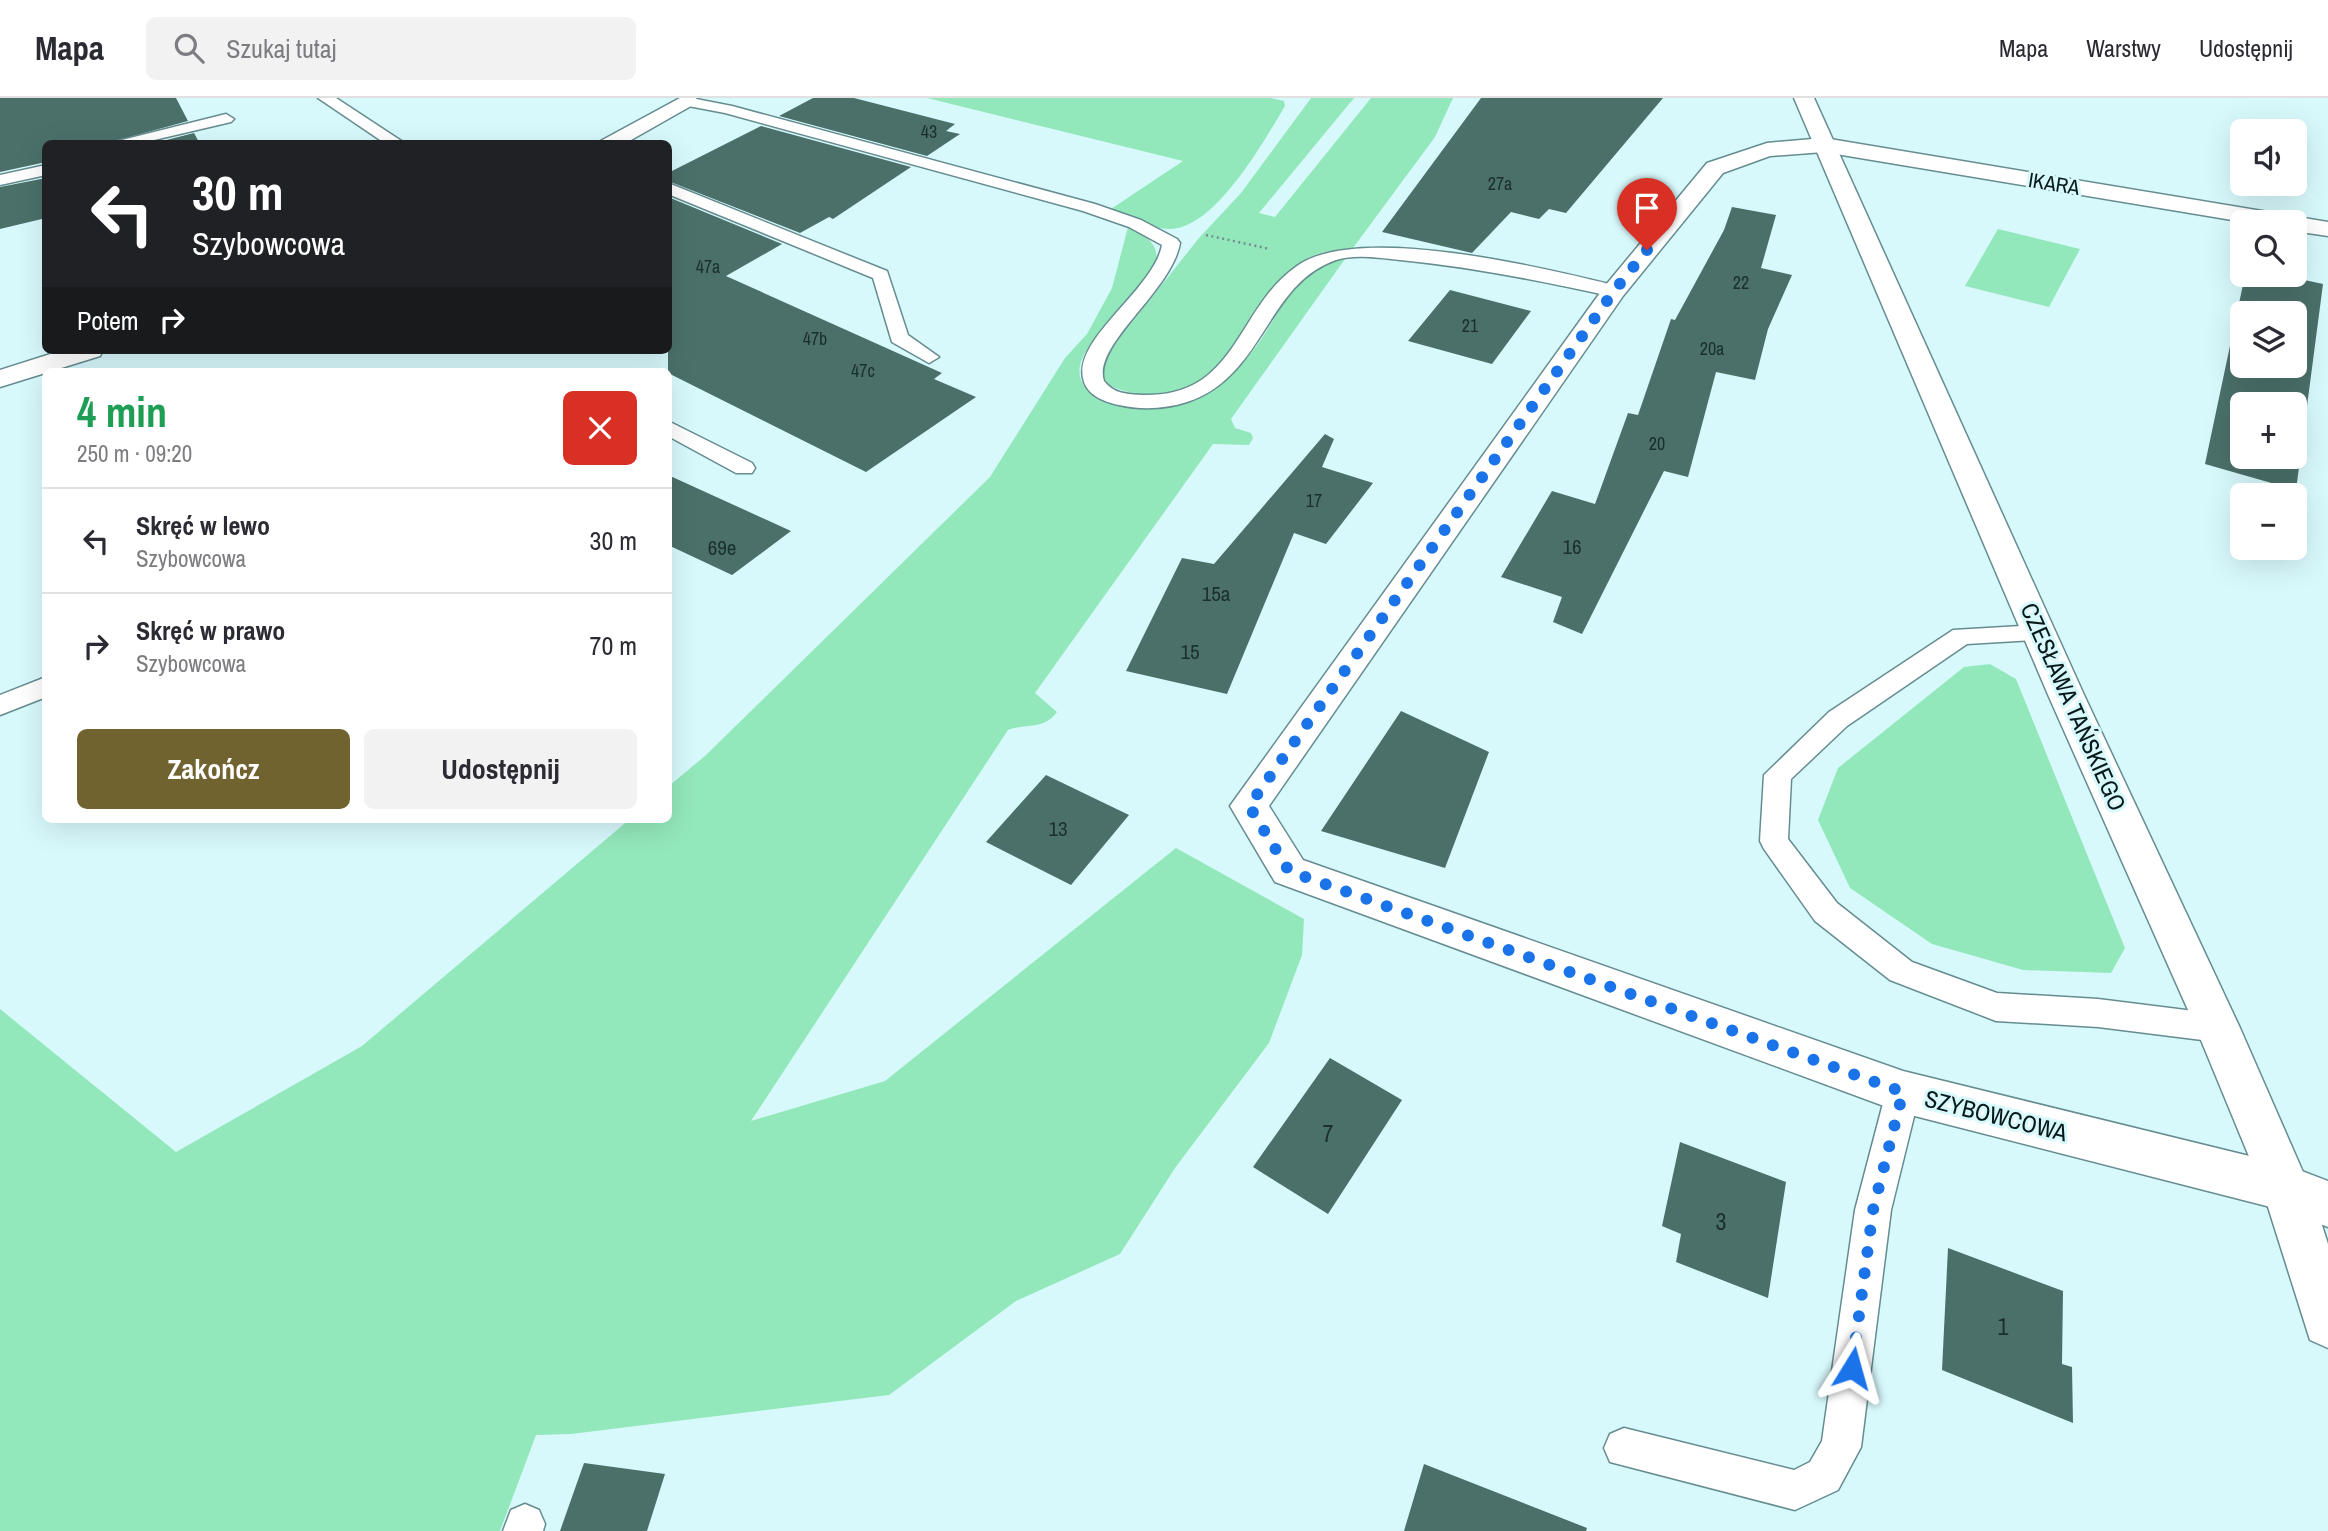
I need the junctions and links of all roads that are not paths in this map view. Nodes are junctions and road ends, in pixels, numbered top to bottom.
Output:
1 (326, 98) edge
2 (1804, 98) edge
3 (682, 100) edge
4 (226, 119) dead end
5 (132, 140) edge
6 (392, 140) edge
7 (613, 140) edge
8 (1824, 145) junction
9 (42, 160) edge
10 (0, 169) edge
11 (42, 171) edge
12 (0, 180) edge
13 (672, 189) edge
14 (2230, 213) edge
15 (2307, 226) edge
16 (2328, 229) edge
17 (1614, 291) junction
18 (78, 354) edge
19 (929, 357) dead end
20 (0, 379) edge
21 (672, 429) edge
22 (744, 468) dead end
23 (2040, 633) junction
24 (42, 688) edge
25 (0, 706) edge
26 (2218, 1028) junction
27 (1903, 1092) junction
28 (2307, 1196) edge
29 (2328, 1322) edge
30 (1623, 1448) dead end

1 - 6 lane
2 - 8 street, CZESŁAWA TAŃSKIEGO
3 - 7 street
3 - 17 lane
4 - 5 lane
8 - 14 street, IKARA
8 - 17 street, SZYBOWCOWA
8 - 23 street, CZESŁAWA TAŃSKIEGO
9 - 10 lane
11 - 12 lane
13 - 19 lane
15 - 16 street
17 - 27 street, SZYBOWCOWA
18 - 20 street
21 - 22 lane
23 - 26 street, CZESŁAWA TAŃSKIEGO
23 - 26 lane
24 - 25 lane
26 - 28 street, CZESŁAWA TAŃSKIEGO
27 - 28 street, SZYBOWCOWA
27 - 30 lane
28 - 29 street, CZESŁAWA TAŃSKIEGO

